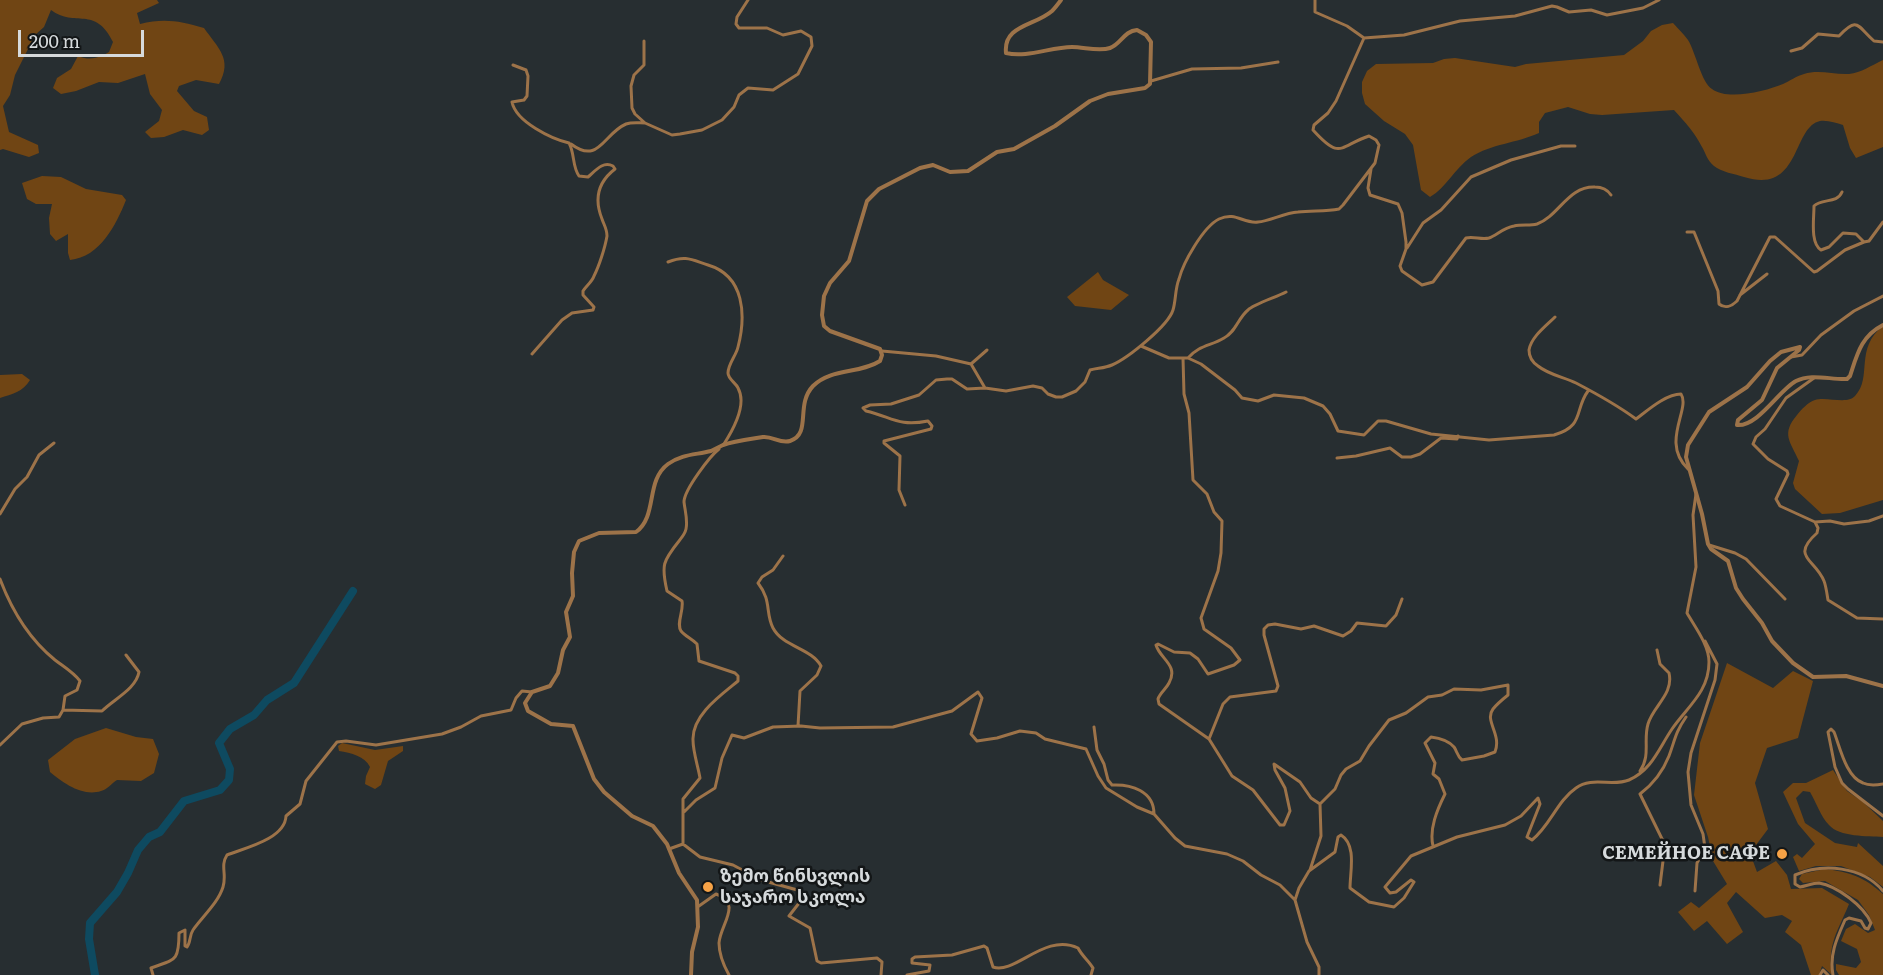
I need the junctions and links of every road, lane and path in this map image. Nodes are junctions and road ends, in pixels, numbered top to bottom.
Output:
1 (748, 0) edge
2 (1061, 0) edge
3 (1314, 0) edge
4 (1557, 0) edge
5 (1659, 0) edge
6 (1557, 7) junction
7 (1364, 38) junction
8 (644, 41) dead end
9 (1883, 42) edge
10 (1791, 51) dead end
11 (1278, 62) dead end
12 (513, 65) dead end
13 (1151, 81) junction
14 (645, 123) junction
15 (570, 143) junction
16 (1575, 146) dead end
17 (1372, 167) junction
18 (1842, 192) dead end
19 (1611, 195) dead end
20 (1883, 222) edge
21 (1687, 232) dead end
22 (1864, 242) junction
23 (1406, 249) junction
24 (668, 262) dead end
25 (1767, 274) dead end
26 (1286, 292) dead end
27 (1739, 296) junction
28 (1883, 296) edge
29 (1555, 317) dead end
30 (1883, 325) edge
31 (1141, 346) junction
32 (987, 350) dead end
33 (882, 351) junction
34 (532, 354) dead end
35 (1791, 357) junction
36 (1183, 358) junction
37 (1188, 358) junction
38 (971, 364) junction
39 (1814, 378) junction
40 (985, 388) junction
41 (1588, 391) junction
42 (1458, 436) junction
43 (54, 443) dead end
44 (724, 445) junction
45 (1337, 458) dead end
46 (1689, 470) junction
47 (1696, 491) junction
48 (905, 505) dead end
49 (0, 514) edge
50 (1883, 516) edge
51 (1815, 522) junction
52 (1708, 544) junction
53 (783, 556) dead end
54 (0, 579) edge
55 (1402, 599) dead end
56 (1785, 599) dead end
57 (1883, 619) edge
58 (1701, 635) junction
59 (1657, 650) dead end
60 (126, 656) dead end
61 (1883, 686) edge
62 (532, 692) junction
63 (1695, 703) junction
64 (63, 710) junction
65 (798, 726) junction
66 (1094, 727) dead end
67 (1209, 739) junction
68 (0, 745) edge
69 (1637, 776) junction
70 (1883, 784) edge
71 (1320, 804) junction
72 (683, 813) junction
73 (1154, 814) junction
74 (1883, 816) edge
75 (683, 844) junction
76 (1433, 846) junction
77 (668, 849) junction
78 (1309, 872) junction
79 (1660, 885) dead end
80 (1695, 891) dead end
81 (1883, 891) edge
82 (1295, 900) junction
83 (699, 906) junction
84 (153, 975) edge
85 (691, 975) edge
86 (729, 975) edge
87 (881, 975) edge
88 (907, 975) edge
89 (1090, 975) edge
90 (1319, 975) edge
91 (1820, 975) edge
92 (1828, 975) edge
93 (1833, 975) edge

1 - 14 street
2 - 13 street
3 - 7 street
4 - 6 street
5 - 6 street
6 - 7 street
7 - 17 street
8 - 14 street
9 - 10 street
11 - 13 street
12 - 15 street
13 - 33 street
14 - 15 street
15 - 34 street
16 - 23 street
17 - 23 street
17 - 31 street
18 - 22 street
19 - 23 street
20 - 22 street
21 - 27 street
22 - 27 street
24 - 44 street
25 - 27 street
26 - 37 street
28 - 35 street
29 - 41 street
30 - 39 street
31 - 36 street
31 - 40 street
32 - 38 street
33 - 38 street
33 - 44 street
35 - 39 street
35 - 46 street
36 - 37 street
36 - 67 street
37 - 42 street
38 - 40 street
39 - 51 street
40 - 48 street
41 - 42 street
41 - 46 street
42 - 45 street
43 - 49 street
44 - 62 street
44 - 72 street
46 - 47 street
47 - 52 street
47 - 58 street
50 - 51 street
51 - 57 street
52 - 56 street
52 - 61 street
53 - 65 street
54 - 64 street
55 - 67 street
58 - 63 street
58 - 80 street
59 - 69 street
60 - 64 street
62 - 77 street
62 - 84 street
63 - 69 street
63 - 79 street
64 - 68 street
65 - 72 street
65 - 73 street
66 - 73 street
67 - 71 street
69 - 76 street
70 - 74 street
71 - 76 street
71 - 78 street
72 - 75 street
73 - 82 street
75 - 77 street
75 - 87 street
76 - 78 street
77 - 83 street
78 - 82 street
81 - 93 street
82 - 90 street
83 - 85 street
83 - 86 street
88 - 89 street
91 - 92 street

